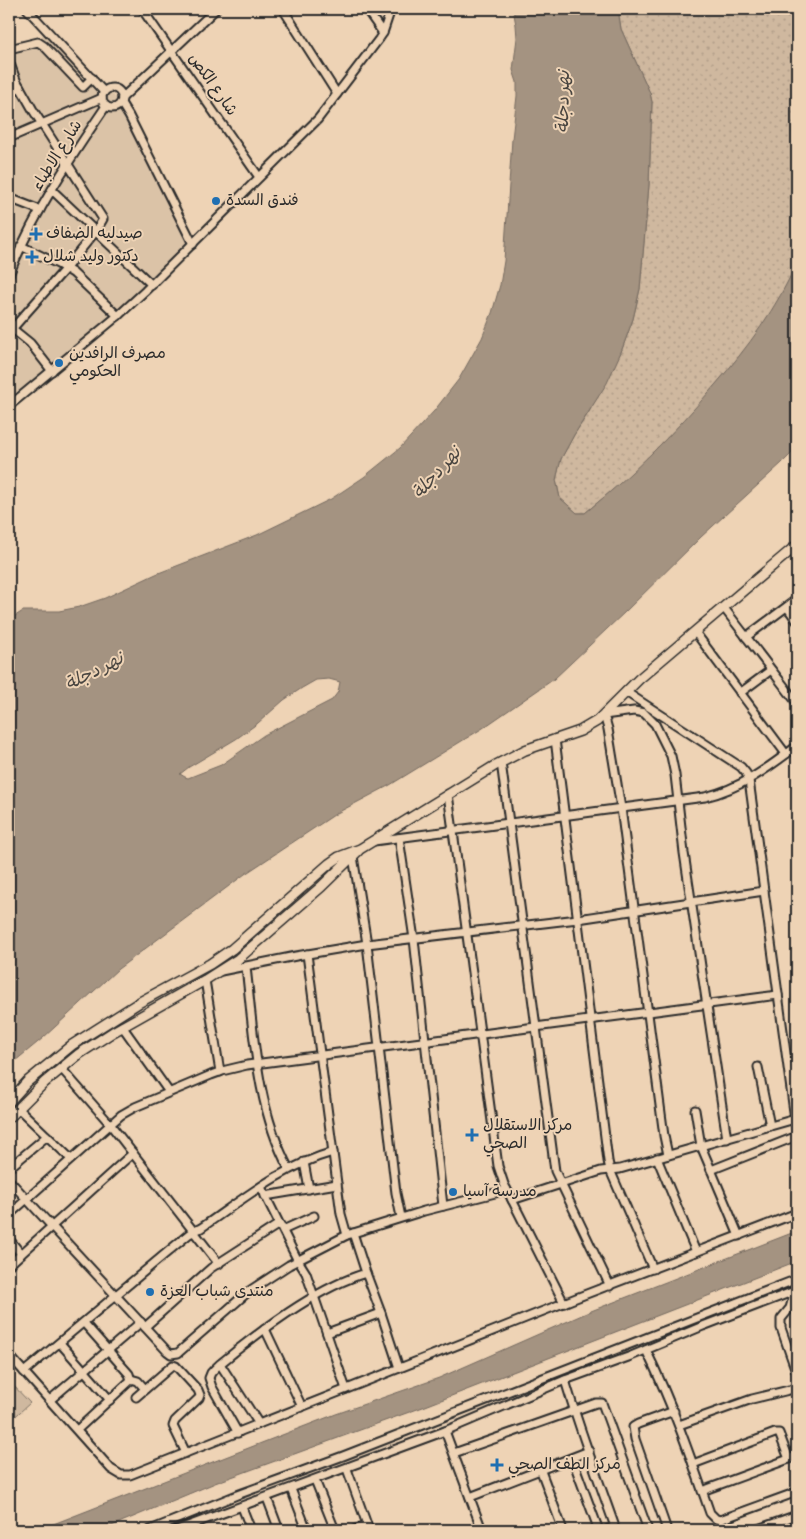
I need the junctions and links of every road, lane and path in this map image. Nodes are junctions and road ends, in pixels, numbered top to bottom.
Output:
1 (27, 9) edge
2 (142, 9) edge
3 (216, 9) edge
4 (283, 9) edge
5 (366, 9) edge
6 (391, 9) edge
7 (383, 32) junction
8 (9, 49) edge
9 (172, 51) junction
10 (9, 61) edge
11 (92, 78) junction
12 (20, 87) junction
13 (9, 93) edge
14 (337, 94) junction
15 (104, 99) junction
16 (121, 100) junction
17 (42, 124) junction
18 (9, 138) edge
19 (67, 165) junction
20 (259, 177) junction
21 (52, 190) junction
22 (9, 198) edge
23 (40, 210) junction
24 (96, 231) junction
25 (193, 244) junction
26 (21, 246) junction
27 (66, 268) junction
28 (9, 275) edge
29 (152, 285) junction
30 (118, 316) junction
31 (11, 328) edge
32 (52, 370) junction
33 (19, 397) junction
34 (9, 401) edge
35 (9, 406) edge
36 (797, 545) edge
37 (797, 599) edge
38 (787, 607) junction
39 (724, 608) junction
40 (797, 621) edge
41 (695, 632) junction
42 (746, 637) junction
43 (772, 670) junction
44 (626, 692) junction
45 (740, 693) junction
46 (797, 703) edge
47 (604, 715) junction
48 (554, 739) junction
49 (797, 746) edge
50 (786, 754) junction
51 (501, 762) junction
52 (749, 780) junction
53 (448, 794) junction
54 (677, 800) junction
55 (621, 808) junction
56 (565, 816) junction
57 (510, 823) junction
58 (454, 831) junction
59 (399, 838) junction
60 (371, 842) junction
61 (360, 849) junction
62 (353, 856) junction
63 (764, 891) junction
64 (692, 902) junction
65 (634, 911) junction
66 (578, 919) junction
67 (523, 926) junction
68 (467, 932) junction
69 (414, 939) junction
70 (367, 944) junction
71 (307, 954) junction
72 (246, 967) junction
73 (218, 972) junction
74 (205, 980) junction
75 (778, 994) junction
76 (707, 1004) junction
77 (647, 1011) junction
78 (590, 1018) junction
79 (122, 1026) junction
80 (536, 1026) junction
81 (481, 1035) junction
82 (426, 1042) junction
83 (379, 1048) junction
84 (320, 1056) junction
85 (258, 1064) junction
86 (758, 1067) dead end
87 (61, 1068) junction
88 (220, 1072) junction
89 (169, 1092) junction
90 (9, 1102) edge
91 (19, 1109) junction
92 (694, 1110) dead end
93 (9, 1118) edge
94 (795, 1119) junction
95 (110, 1124) junction
96 (770, 1126) junction
97 (797, 1135) edge
98 (47, 1136) junction
99 (727, 1139) junction
100 (701, 1146) junction
101 (333, 1152) junction
102 (133, 1153) junction
103 (668, 1155) junction
104 (657, 1158) junction
105 (72, 1159) junction
106 (304, 1162) junction
107 (9, 1168) edge
108 (288, 1169) junction
109 (610, 1170) junction
110 (711, 1170) junction
111 (9, 1180) edge
112 (337, 1184) junction
113 (561, 1184) junction
114 (261, 1187) junction
115 (309, 1189) junction
116 (507, 1190) junction
117 (266, 1196) junction
118 (26, 1199) junction
119 (512, 1200) junction
120 (443, 1206) junction
121 (797, 1213) edge
122 (9, 1215) edge
123 (314, 1216) dead end
124 (401, 1217) junction
125 (52, 1226) junction
126 (281, 1227) junction
127 (194, 1231) junction
128 (350, 1234) junction
129 (739, 1236) junction
130 (9, 1239) edge
131 (696, 1252) junction
132 (21, 1254) junction
133 (298, 1260) junction
134 (219, 1264) junction
135 (9, 1265) edge
136 (653, 1269) junction
137 (366, 1273) junction
138 (797, 1279) edge
139 (610, 1286) junction
140 (796, 1292) edge
141 (116, 1296) junction
142 (314, 1297) junction
143 (564, 1303) junction
144 (381, 1313) junction
145 (84, 1322) junction
146 (143, 1325) junction
147 (264, 1329) junction
148 (327, 1333) junction
149 (60, 1343) junction
150 (108, 1350) junction
151 (646, 1350) junction
152 (173, 1354) junction
153 (9, 1355) edge
154 (12, 1363) edge
155 (220, 1364) junction
156 (173, 1366) junction
157 (399, 1368) junction
158 (84, 1370) junction
159 (24, 1372) junction
160 (797, 1374) edge
161 (131, 1379) junction
162 (565, 1380) junction
163 (797, 1388) edge
164 (145, 1389) junction
165 (346, 1389) junction
166 (136, 1397) dead end
167 (50, 1400) junction
168 (110, 1400) junction
169 (476, 1404) junction
170 (302, 1407) junction
171 (674, 1411) junction
172 (574, 1412) junction
173 (482, 1415) junction
174 (259, 1424) junction
175 (679, 1425) junction
176 (77, 1430) junction
177 (445, 1431) junction
178 (238, 1432) junction
179 (589, 1452) junction
180 (186, 1453) junction
181 (454, 1453) junction
182 (797, 1456) edge
183 (572, 1458) junction
184 (789, 1460) junction
185 (693, 1464) junction
186 (346, 1469) junction
187 (541, 1471) junction
188 (316, 1480) junction
189 (291, 1489) junction
190 (702, 1491) junction
191 (797, 1492) edge
192 (470, 1497) junction
193 (267, 1498) junction
194 (242, 1507) junction
195 (797, 1515) edge
196 (196, 1527) edge
197 (368, 1528) edge
198 (150, 1530) edge
199 (177, 1530) edge
200 (251, 1530) edge
201 (279, 1530) edge
202 (307, 1530) edge
203 (335, 1530) edge
204 (354, 1530) edge
205 (482, 1530) edge
206 (563, 1530) edge
207 (601, 1530) edge
208 (606, 1530) edge
209 (648, 1530) edge
210 (668, 1530) edge
211 (755, 1530) edge

1 - 11 street
2 - 9 street, شارع الكص
3 - 9 street
4 - 14 street
5 - 7 street
6 - 7 street
7 - 14 street
8 - 11 street
9 - 16 street
9 - 20 street, شارع الكص
10 - 12 street
11 - 15 street
12 - 13 street
12 - 17 street
14 - 20 street
15 - 16 street
15 - 16 street
15 - 17 street
15 - 19 street, شارع الاطباء
16 - 25 street
17 - 18 street
17 - 19 street
19 - 21 street, شارع الاطباء
19 - 24 street
20 - 25 street
21 - 23 street, شارع الاطباء
21 - 24 street
22 - 23 street
23 - 26 street, شارع الاطباء
24 - 27 street
24 - 29 street
25 - 29 street
26 - 27 street
26 - 28 street, شارع الاطباء
27 - 30 street
27 - 31 street
29 - 30 street
30 - 32 street
31 - 32 street
32 - 33 street
33 - 34 street
33 - 35 street
36 - 39 main road
37 - 38 street
38 - 40 street
38 - 42 street
39 - 41 main road
39 - 42 street
41 - 44 main road
41 - 45 street
42 - 43 street
43 - 45 street
43 - 46 street
44 - 47 main road
44 - 52 street
45 - 50 street
47 - 48 main road
47 - 54 street
47 - 55 street
48 - 51 main road
48 - 56 street
49 - 50 street
50 - 52 street
51 - 53 main road
51 - 57 street
52 - 54 street
52 - 63 street
53 - 58 street
53 - 60 main road
54 - 55 street
54 - 64 street
55 - 56 street
55 - 65 street
56 - 57 street
56 - 66 street
57 - 58 street
57 - 67 street
58 - 59 street
58 - 68 street
59 - 60 street
59 - 69 street
60 - 61 main road
61 - 62 main road
61 - 90 main road
62 - 70 street
62 - 73 main road
63 - 64 street
63 - 75 street
64 - 65 street
64 - 76 street
65 - 66 street
65 - 77 street
66 - 67 street
66 - 78 street
67 - 68 street
67 - 80 street
68 - 69 street
68 - 81 street
69 - 70 street
69 - 82 street
70 - 71 street
70 - 83 street
71 - 72 street
71 - 84 street
72 - 73 street
72 - 85 street
73 - 74 main road
74 - 79 main road
74 - 88 street
75 - 76 street
75 - 94 street
76 - 77 street
76 - 99 street
77 - 78 street
77 - 103 street
78 - 80 street
78 - 109 street
79 - 87 main road
79 - 89 street
80 - 81 street
80 - 113 street
81 - 82 street
81 - 116 street
82 - 83 street
82 - 120 street
83 - 84 street
83 - 124 street
84 - 85 street
84 - 101 street
85 - 88 street
85 - 108 street
86 - 96 street
87 - 91 main road
87 - 95 street
88 - 89 street
89 - 95 street
91 - 93 main road
91 - 98 street
92 - 100 street
94 - 96 street
94 - 97 street
95 - 102 street
95 - 105 street
96 - 99 street
97 - 110 street
98 - 105 street
98 - 107 street
99 - 100 street
100 - 103 street
100 - 110 street
101 - 106 street
101 - 112 street
102 - 125 street
102 - 127 street
103 - 104 street
104 - 109 street
104 - 131 street
105 - 118 street
106 - 108 street
106 - 115 street
108 - 114 street
109 - 113 street
109 - 136 street
110 - 129 street
111 - 118 street
112 - 115 street
112 - 128 street
113 - 119 street
113 - 139 street
114 - 117 street
114 - 127 street
115 - 117 street
116 - 119 street
116 - 120 street
117 - 126 street
118 - 122 street
118 - 125 street
119 - 143 street
120 - 124 street
121 - 129 street
123 - 126 street
124 - 128 street
125 - 132 street
125 - 141 street
126 - 133 street
126 - 134 street
127 - 134 street
127 - 141 street
128 - 133 street
128 - 137 street
129 - 131 street
130 - 132 street
131 - 136 street
132 - 135 street
133 - 142 street
133 - 152 street
134 - 146 street
136 - 139 street
137 - 142 street
137 - 144 street
138 - 169 street
139 - 143 street
140 - 151 street
140 - 160 street
141 - 145 street
141 - 146 street
142 - 147 street
142 - 148 street
143 - 157 street
144 - 148 street
144 - 157 street
145 - 149 street
145 - 150 street
146 - 150 street
146 - 152 street
147 - 155 street
147 - 170 street
148 - 165 street
149 - 158 street
149 - 159 street
150 - 158 street
150 - 161 street
151 - 162 street
151 - 171 street
152 - 156 street
153 - 154 street
154 - 159 street
155 - 174 street
155 - 178 street
156 - 164 street
156 - 180 street
157 - 165 street
158 - 167 street
158 - 168 street
159 - 167 street
161 - 164 street
161 - 168 street
162 - 172 street
162 - 173 street
163 - 175 street
164 - 166 street
165 - 170 street
167 - 176 street
168 - 176 street
169 - 173 street
169 - 198 street
170 - 174 street
171 - 175 street
171 - 210 street
172 - 179 street
172 - 181 street
172 - 209 street
173 - 177 street
174 - 178 street
175 - 185 street
176 - 180 street
177 - 181 street
177 - 186 street
178 - 180 street
179 - 183 street
179 - 208 street
181 - 192 street
182 - 184 street
183 - 187 street
183 - 207 street
184 - 185 street
184 - 190 street
185 - 190 street
186 - 188 street
186 - 197 street
187 - 192 street
187 - 206 street
188 - 189 street
188 - 203 street
189 - 193 street
189 - 202 street
190 - 191 street
192 - 205 street
193 - 194 street
193 - 201 street
194 - 196 street
194 - 200 street
195 - 211 street
196 - 199 street
197 - 204 street

